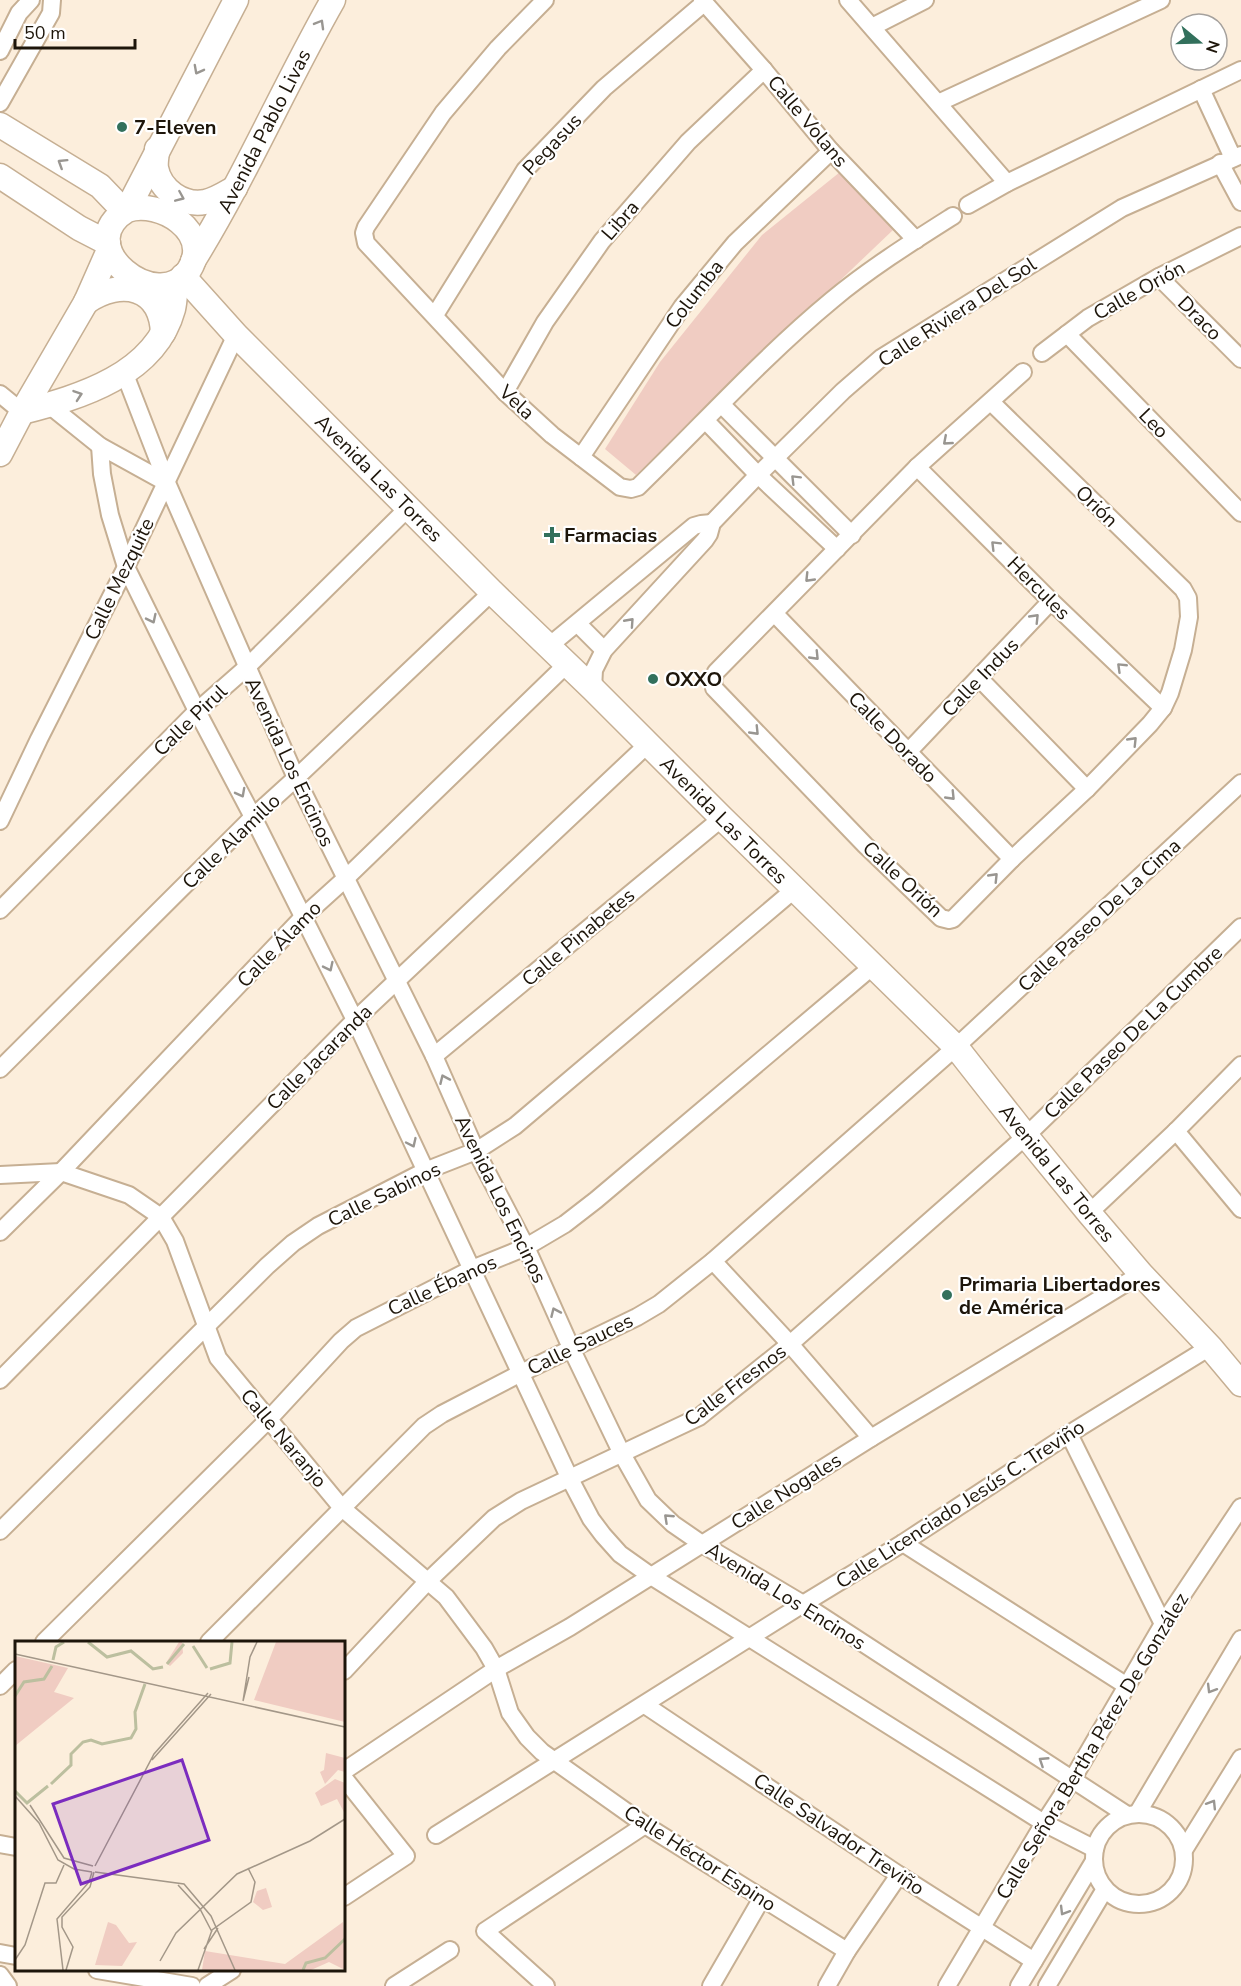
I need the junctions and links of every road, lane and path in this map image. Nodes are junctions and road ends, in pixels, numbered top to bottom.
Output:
1 (31, 0) edge
2 (52, 0) edge
3 (236, 0) edge
4 (333, 0) edge
5 (545, 0) edge
6 (848, 0) edge
7 (925, 0) edge
8 (1161, 0) edge
9 (703, 2) edge
10 (873, 27) junction
11 (0, 51) edge
12 (764, 70) junction
13 (1241, 70) edge
14 (1201, 88) junction
15 (0, 103) edge
16 (938, 103) junction
17 (0, 124) edge
18 (157, 149) junction
19 (831, 151) junction
20 (1231, 159) edge
21 (0, 176) edge
22 (1007, 183) junction
23 (100, 186) junction
24 (235, 188) junction
25 (1241, 202) edge
26 (968, 206) dead end
27 (126, 211) junction
28 (952, 216) dead end
29 (79, 228) junction
30 (1241, 236) edge
31 (916, 240) junction
32 (108, 246) junction
33 (184, 273) junction
34 (1159, 277) junction
35 (86, 302) junction
36 (435, 315) junction
37 (163, 333) junction
38 (1067, 334) junction
39 (236, 336) junction
40 (1042, 353) dead end
41 (1241, 359) edge
42 (124, 372) junction
43 (1023, 372) dead end
44 (505, 392) junction
45 (0, 394) edge
46 (991, 402) junction
47 (49, 405) junction
48 (722, 405) junction
49 (22, 412) junction
50 (706, 421) junction
51 (100, 446) junction
52 (0, 453) edge
53 (581, 457) junction
54 (775, 459) junction
55 (917, 467) junction
56 (758, 475) junction
57 (167, 483) junction
58 (815, 499) junction
59 (409, 507) junction
60 (1241, 513) edge
61 (801, 515) junction
62 (712, 523) junction
63 (852, 535) junction
64 (837, 549) junction
65 (126, 567) junction
66 (632, 579) junction
67 (492, 592) junction
68 (651, 598) junction
69 (1051, 601) junction
70 (775, 614) junction
71 (1189, 617) joint
72 (578, 624) junction
73 (549, 646) junction
74 (604, 650) junction
75 (567, 664) junction
76 (246, 668) junction
77 (979, 678) junction
78 (593, 689) junction
79 (1163, 708) junction
80 (197, 711) junction
81 (648, 744) junction
82 (908, 752) junction
83 (296, 778) junction
84 (1241, 783) edge
85 (1087, 789) junction
86 (253, 817) junction
87 (722, 818) junction
88 (0, 821) edge
89 (1012, 859) junction
90 (345, 879) junction
91 (795, 890) junction
92 (0, 910) edge
93 (304, 916) junction
94 (1241, 927) edge
95 (873, 966) junction
96 (395, 981) junction
97 (355, 1020) junction
98 (956, 1047) junction
99 (434, 1056) junction
100 (1241, 1065) edge
101 (0, 1070) edge
102 (1176, 1131) junction
103 (1026, 1136) junction
104 (476, 1151) junction
105 (425, 1171) junction
106 (61, 1172) junction
107 (0, 1175) edge
108 (1241, 1209) edge
109 (1089, 1213) junction
110 (161, 1217) junction
111 (0, 1232) edge
112 (526, 1247) junction
113 (713, 1261) junction
114 (472, 1269) junction
115 (1141, 1274) junction
116 (205, 1327) junction
117 (790, 1344) junction
118 (1210, 1347) junction
119 (572, 1350) junction
120 (520, 1373) junction
121 (0, 1380) edge
122 (1241, 1384) edge
123 (269, 1419) junction
124 (1069, 1434) junction
125 (871, 1438) junction
126 (622, 1454) junction
127 (570, 1479) junction
128 (1241, 1507) edge
129 (342, 1508) junction
130 (0, 1531) edge
131 (903, 1543) junction
132 (702, 1544) junction
133 (651, 1576) junction
134 (427, 1582) junction
135 (803, 1604) junction
136 (1163, 1624) junction
137 (1241, 1638) edge
138 (749, 1639) junction
139 (45, 1641) edge
140 (214, 1641) edge
141 (496, 1669) junction
142 (345, 1670) edge
143 (15, 1671) edge
144 (0, 1686) edge
145 (1127, 1686) junction
146 (645, 1705) junction
147 (1241, 1758) edge
148 (555, 1762) junction
149 (345, 1770) edge
150 (345, 1779) edge
151 (1072, 1780) junction
152 (1132, 1814) junction
153 (1044, 1823) junction
154 (645, 1825) junction
155 (436, 1835) dead end
156 (1184, 1850) junction
157 (1094, 1855) junction
158 (899, 1875) junction
159 (1105, 1889) junction
160 (345, 1896) edge
161 (762, 1898) junction
162 (982, 1929) junction
163 (450, 1950) dead end
164 (847, 1951) junction
165 (0, 1953) edge
166 (15, 1956) edge
167 (1034, 1961) junction
168 (103, 1971) edge
169 (230, 1971) edge
170 (0, 1976) edge
171 (8, 1986) edge
172 (192, 1986) edge
173 (207, 1986) edge
174 (394, 1986) edge
175 (546, 1986) edge
176 (711, 1986) edge
177 (827, 1986) edge
178 (947, 1986) edge
179 (1019, 1986) edge
180 (1047, 1986) edge

1 - 11 street
2 - 15 street
3 -> 18 street
24 -> 4 street, Avenida Pablo Livas
5 - 36 street, Vela
6 - 10 street
7 - 10 street
8 - 16 street
9 - 12 street, Calle Volans
9 - 36 street, Pegasus
10 - 16 street
12 - 19 street, Calle Volans
12 - 44 street, Libra
13 - 14 street
14 - 20 street
14 - 22 street
16 - 22 street
23 -> 17 street
18 -> 24 street
18 - 27 street
19 - 31 street, Calle Volans
19 - 53 street, Columba
20 - 25 street
20 - 54 street, Calle Riviera Del Sol
21 - 29 street
22 - 26 street
23 - 27 street
23 - 29 street
24 - 33 street, Avenida Pablo Livas
27 - 32 street
27 - 33 street
28 - 31 street, Vela
29 - 32 street
30 - 34 street, Calle Orión
31 - 48 street, Vela
32 - 33 street
32 - 35 street
33 - 37 street, Avenida Pablo Livas
33 - 39 street, Avenida Las Torres
34 - 38 street, Calle Orión
34 - 41 street, Draco
35 - 37 street
35 - 49 street
36 - 44 street, Vela
37 - 42 street, Avenida Pablo Livas
38 - 40 street, Calle Orión
38 - 60 street, Leo
39 - 57 street, Calle Mezquite
39 - 59 street, Avenida Las Torres
47 -> 42 street, Avenida Pablo Livas
42 - 57 street, Avenida Los Encinos
43 - 46 street, Calle Orión
44 - 53 street, Vela
45 - 49 street
46 -> 55 street, Calle Orión
46 - 71 street, Orión
47 - 49 street, Avenida Pablo Livas
47 - 51 street
48 - 50 street, Vela
48 - 54 street
49 - 52 street
50 - 53 street, Vela
50 - 56 street
51 - 57 street
51 - 65 street
54 - 56 street, Calle Riviera Del Sol
58 -> 54 street
55 - 63 street, Calle Orión
69 -> 55 street, Hercules
56 - 61 street
56 - 62 street, Calle Riviera Del Sol
57 - 65 street, Calle Mezquite
57 - 76 street, Avenida Los Encinos
58 - 61 street
58 - 63 street
59 - 67 street, Avenida Las Torres
59 - 76 street, Calle Pirul
61 - 64 street
62 - 66 street, Calle Riviera Del Sol
62 - 68 street, Calle Riviera Del Sol
63 - 64 street, Calle Orión
64 -> 70 street, Calle Orión
65 -> 80 street
65 - 88 street, Calle Mezquite
66 - 68 street
66 - 72 street, Calle Riviera Del Sol
67 - 73 street, Avenida Las Torres
67 - 83 street, Calle Alamillo
74 -> 68 street, Calle Riviera Del Sol
77 -> 69 street, Calle Indus
79 -> 69 street, Hercules
70 -> 82 street, Calle Dorado
70 -> 89 street, Calle Orión
71 - 79 street, Calle Orión
72 - 73 street, Calle Riviera Del Sol
72 - 74 street
73 - 75 street, Avenida Las Torres
74 - 78 street, Calle Riviera Del Sol
75 - 78 street, Avenida Las Torres
75 - 90 street, Calle Álamo
76 - 80 street, Calle Pirul
76 - 83 street, Avenida Los Encinos
77 - 82 street, Calle Indus
77 - 85 street
78 - 81 street, Avenida Las Torres
85 -> 79 street, Calle Orión
80 -> 86 street
80 - 92 street, Calle Pirul
81 - 87 street, Avenida Las Torres
81 - 96 street, Calle Jacaranda
82 -> 89 street, Calle Dorado
83 - 86 street, Calle Alamillo
83 - 90 street, Avenida Los Encinos
84 - 98 street, Calle Paseo De La Cima
85 - 89 street, Calle Orión
86 - 93 street
86 - 101 street, Calle Alamillo
87 - 91 street, Avenida Las Torres
87 - 99 street, Calle Pinabetes
90 - 93 street, Calle Álamo
90 - 96 street, Avenida Los Encinos
91 - 95 street, Avenida Las Torres
91 - 104 street, Calle Sabinos
93 -> 97 street
93 - 106 street, Calle Álamo
94 - 103 street, Calle Paseo De La Cumbre
95 - 98 street, Avenida Las Torres
95 - 112 street, Calle Ébanos
96 - 97 street, Calle Jacaranda
96 - 99 street, Avenida Los Encinos
97 -> 105 street
97 - 110 street, Calle Jacaranda
98 - 103 street, Avenida Las Torres
98 - 113 street, Calle Sauces
104 -> 99 street, Avenida Los Encinos
100 - 102 street
102 - 108 street
102 - 109 street
103 - 109 street, Avenida Las Torres
103 - 117 street, Calle Fresnos
104 - 105 street, Calle Sabinos
104 - 112 street, Avenida Los Encinos
105 - 114 street
105 - 116 street, Calle Sabinos
106 - 107 street, Calle Naranjo
106 - 110 street, Calle Naranjo
106 - 111 street, Calle Álamo
109 - 115 street, Avenida Las Torres
110 - 116 street, Calle Naranjo
110 - 121 street, Calle Jacaranda
112 - 114 street, Calle Ébanos
119 -> 112 street, Avenida Los Encinos
113 - 117 street
113 - 119 street, Calle Sauces
114 - 120 street
114 - 123 street, Calle Ébanos
115 - 118 street, Avenida Las Torres
115 - 125 street, Calle Nogales
116 - 123 street, Calle Naranjo
116 - 130 street, Calle Sabinos
117 - 125 street
117 - 126 street, Calle Fresnos
118 - 122 street, Avenida Las Torres
118 - 124 street, Calle Licenciado Jesús C. Treviño
119 - 120 street, Calle Sauces
119 - 126 street, Avenida Los Encinos
120 - 127 street
120 - 129 street, Calle Sauces
123 - 129 street, Calle Naranjo
123 - 139 street, Calle Ébanos
124 - 131 street, Calle Licenciado Jesús C. Treviño
124 - 136 street
125 - 132 street, Calle Nogales
126 - 127 street, Calle Fresnos
132 -> 126 street, Avenida Los Encinos
127 - 133 street
127 - 134 street, Calle Fresnos
128 - 136 street, Calle Señora Bertha Pérez De González
129 - 134 street, Calle Naranjo
129 - 140 street, Calle Sauces
131 - 135 street, Calle Licenciado Jesús C. Treviño
131 - 145 street
132 - 133 street, Calle Nogales
132 - 135 street, Avenida Los Encinos
133 - 138 street
133 - 141 street, Calle Nogales
134 - 141 street, Calle Naranjo
134 - 142 street, Calle Fresnos
135 - 138 street, Calle Licenciado Jesús C. Treviño
151 -> 135 street, Avenida Los Encinos
136 - 145 street, Calle Señora Bertha Pérez De González
137 -> 152 street
138 - 146 street, Calle Licenciado Jesús C. Treviño
138 - 153 street
141 - 148 street, Calle Naranjo
141 - 149 street, Calle Nogales
143 - 144 street
145 - 151 street, Calle Señora Bertha Pérez De González
146 - 148 street, Calle Licenciado Jesús C. Treviño
146 - 158 street, Calle Salvador Treviño
156 -> 147 street
148 - 154 street, Calle Héctor Espino
148 - 155 street, Calle Licenciado Jesús C. Treviño
150 - 160 street
151 - 152 street, Avenida Los Encinos
151 - 153 street, Calle Señora Bertha Pérez De González
152 - 156 street
152 - 157 street
153 - 157 street
153 - 162 street, Calle Señora Bertha Pérez De González
154 - 161 street, Calle Héctor Espino
154 - 175 street
156 - 159 street
157 - 159 street
157 -> 167 street
158 - 162 street, Calle Salvador Treviño
158 - 164 street
159 - 180 street
161 - 164 street, Calle Héctor Espino
161 - 176 street
162 - 167 street, Calle Salvador Treviño
162 - 178 street, Calle Señora Bertha Pérez De González
163 - 174 street
164 - 177 street
165 - 166 street
167 - 179 street
168 - 172 street
169 - 173 street
170 - 171 street

